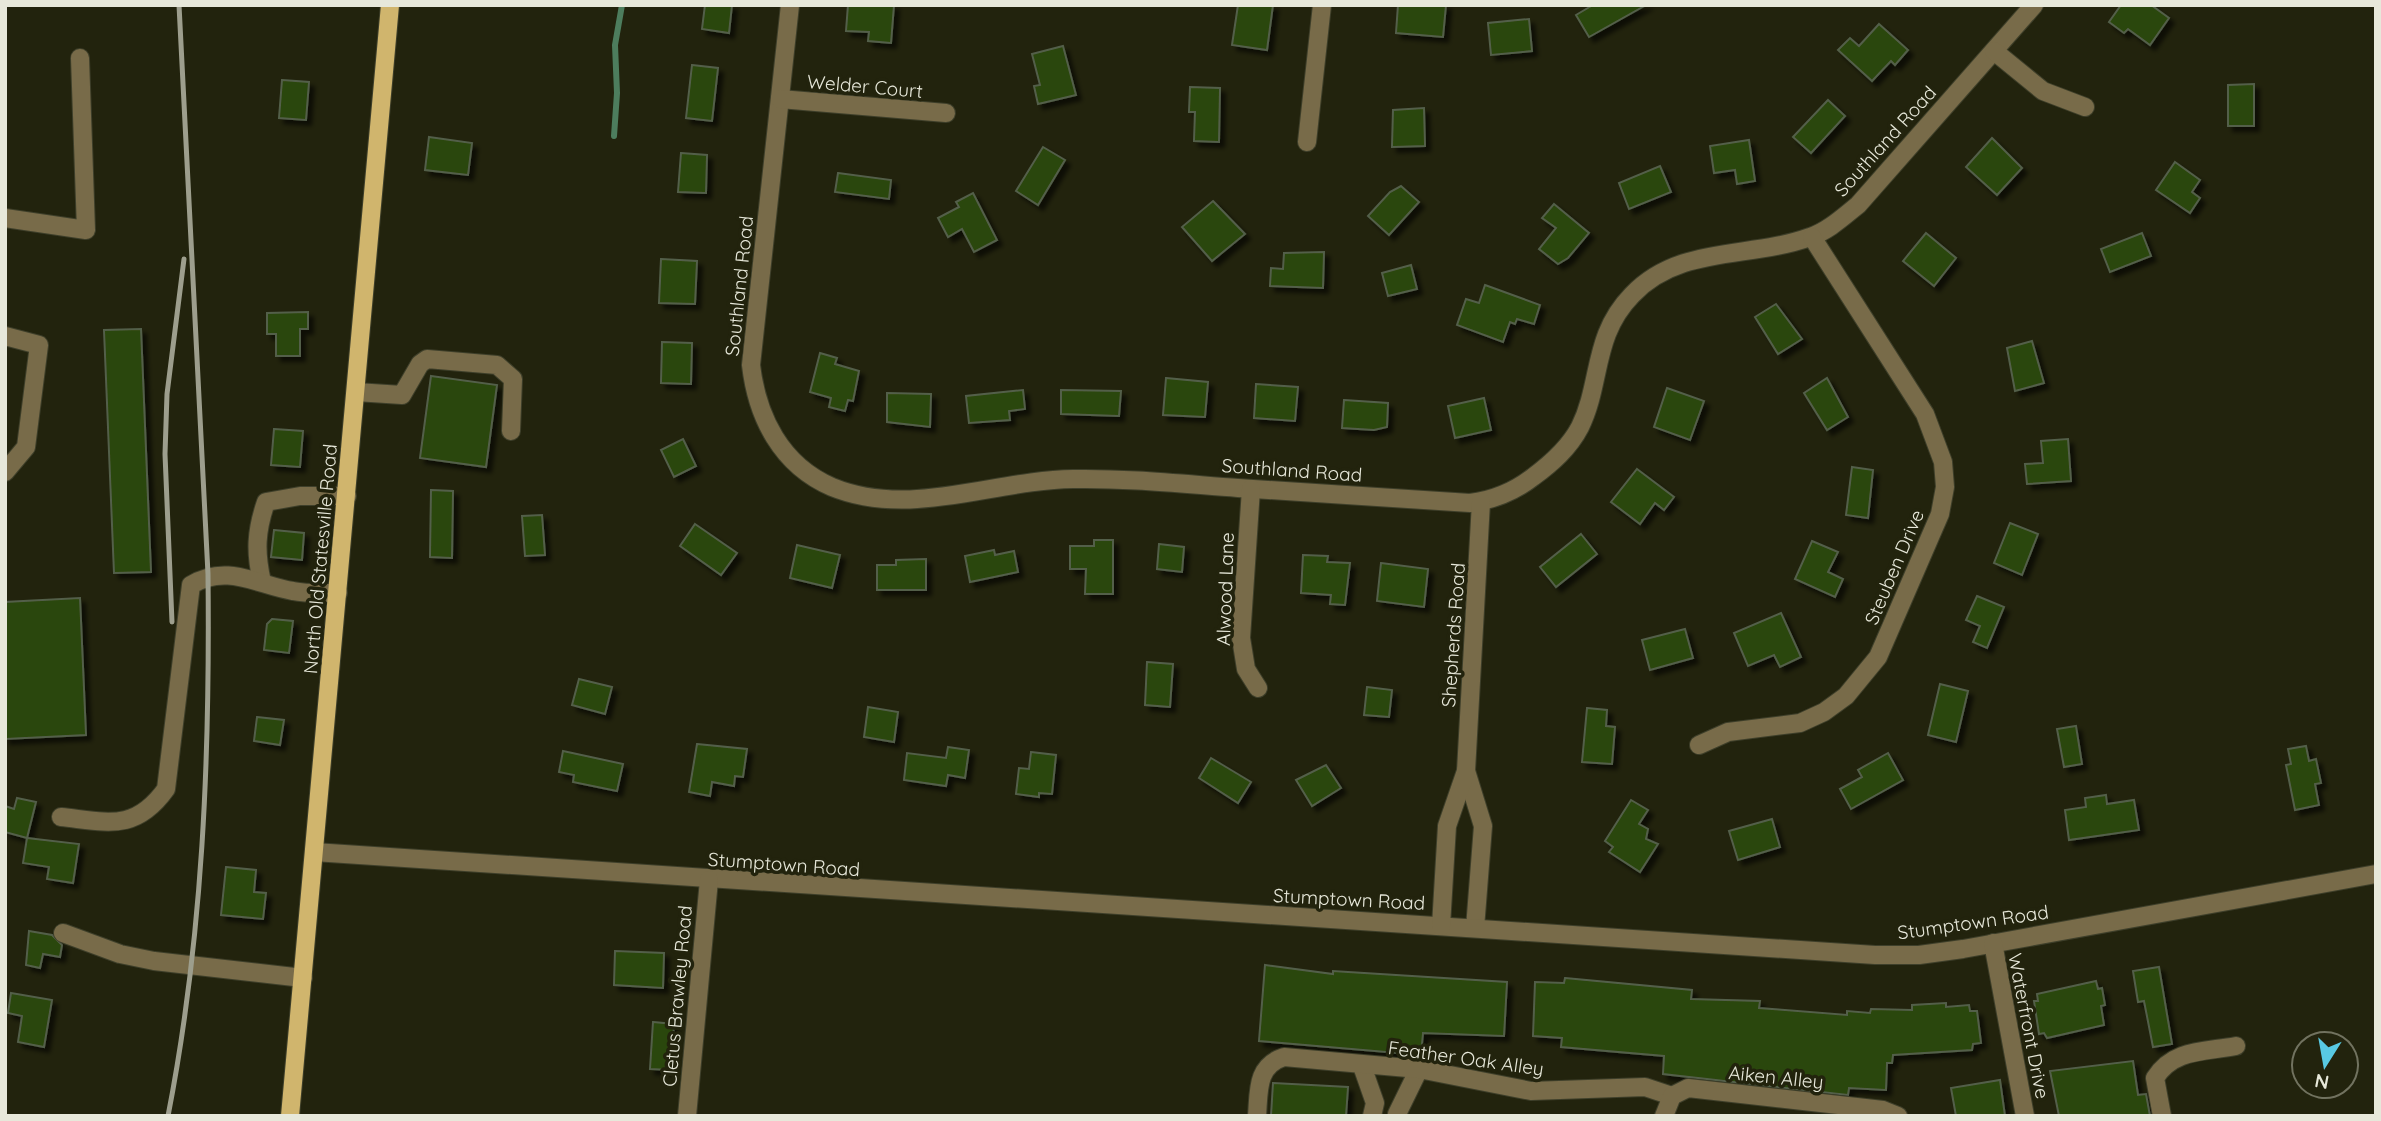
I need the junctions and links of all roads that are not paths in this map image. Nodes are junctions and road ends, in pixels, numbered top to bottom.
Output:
1 (390, 5) edge
2 (790, 5) edge
3 (1322, 5) edge
4 (2034, 5) edge
5 (1994, 51) junction
6 (80, 58) dead end
7 (780, 99) junction
8 (2085, 107) dead end
9 (946, 113) dead end
10 (1307, 142) dead end
11 (5, 218) edge
12 (1812, 237) junction
13 (5, 336) edge
14 (356, 392) junction
15 (511, 431) dead end
16 (5, 472) edge
17 (1251, 489) junction
18 (347, 496) junction
19 (1481, 502) junction
20 (262, 582) junction
21 (338, 593) junction
22 (1258, 688) dead end
23 (1699, 745) dead end
24 (1466, 771) junction
25 (61, 817) dead end
26 (314, 852) junction
27 (2376, 874) edge
28 (709, 880) junction
29 (1441, 926) junction
30 (1475, 928) junction
31 (63, 933) dead end
32 (1993, 943) junction
33 (303, 978) junction
34 (2236, 1046) dead end
35 (1362, 1066) junction
36 (1419, 1069) junction
37 (1672, 1096) junction
38 (1373, 1114) edge
39 (1398, 1115) edge
40 (290, 1116) edge
41 (687, 1116) edge
42 (1257, 1116) edge
43 (1664, 1116) edge
44 (1898, 1116) edge
45 (2025, 1116) edge
46 (2162, 1116) edge

1 - 14 main road, North Old Statesville Road
2 - 7 street, Southland Road
3 - 10 street
4 - 5 street, Southland Road
5 - 8 street
5 - 12 street, Southland Road
6 - 11 street
7 - 9 street, Welder Court
7 - 17 street, Southland Road
12 - 19 street, Southland Road
12 - 23 street, Steuben Drive
13 - 16 street
14 - 15 street
14 - 18 main road, North Old Statesville Road
17 - 19 street, Southland Road
17 - 22 street, Alwood Lane
18 - 20 street
18 - 21 main road, North Old Statesville Road
19 - 24 street, Shepherds Road
20 - 21 street
20 - 25 street
21 - 26 main road, North Old Statesville Road
24 - 29 street, Shepherds Road
24 - 30 street, Shepherds Road
26 - 28 street, Stumptown Road
26 - 33 main road, North Old Statesville Road
27 - 32 street, Stumptown Road
28 - 29 street, Stumptown Road
28 - 41 street, Cletus Brawley Road
29 - 30 street, Stumptown Road
30 - 32 street, Stumptown Road
31 - 33 street
32 - 45 street, Waterfront Drive
33 - 40 main road, North Old Statesville Road
34 - 46 street
35 - 36 street, Feather Oak Alley
35 - 38 street
35 - 42 street, Feather Oak Alley
36 - 37 street, Feather Oak Alley
36 - 39 street
37 - 43 street
37 - 44 street, Aiken Alley
38 - 39 street

